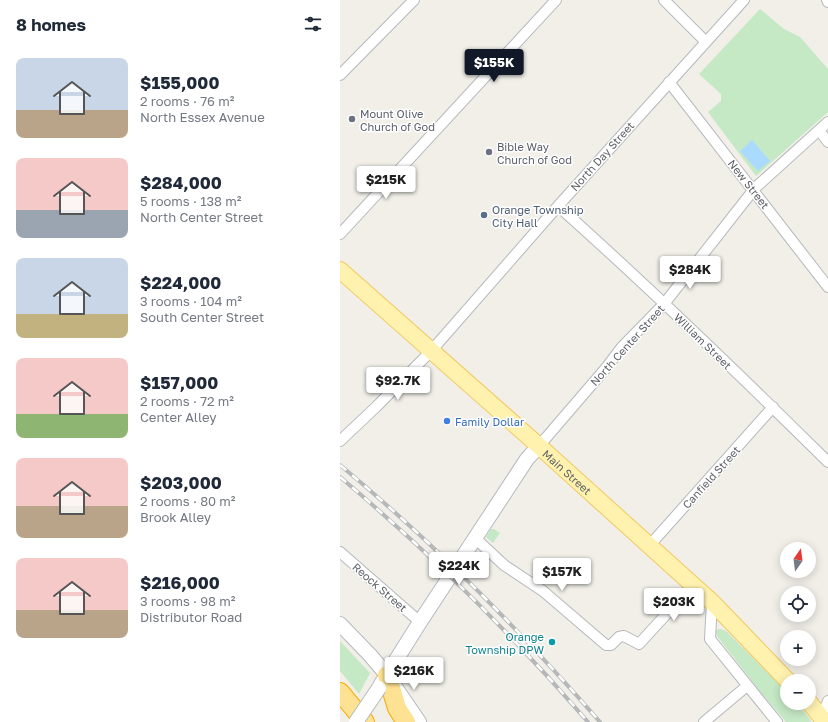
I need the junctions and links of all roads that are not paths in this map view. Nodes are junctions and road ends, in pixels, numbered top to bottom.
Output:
1 (414, 0) edge
2 (556, 0) edge
3 (664, 0) edge
4 (744, 0) edge
5 (706, 42) junction
6 (340, 75) edge
7 (669, 82) junction
8 (828, 122) edge
9 (819, 130) junction
10 (828, 142) edge
11 (753, 190) junction
12 (558, 206) junction
13 (340, 234) edge
14 (340, 270) edge
15 (828, 287) edge
16 (664, 304) junction
17 (432, 350) junction
18 (773, 407) junction
19 (342, 435) edge
20 (539, 446) junction
21 (828, 462) edge
22 (475, 538) junction
23 (649, 546) junction
24 (340, 552) edge
25 (694, 585) junction
26 (712, 602) junction
27 (420, 622) junction
28 (340, 624) edge
29 (781, 674) edge
30 (383, 681) junction
31 (747, 686) junction
32 (340, 692) edge
33 (828, 701) edge
34 (815, 710) edge
35 (822, 720) edge
36 (356, 722) edge
37 (365, 722) edge
38 (406, 722) edge
39 (419, 722) edge
40 (704, 722) edge
41 (777, 722) edge

1 - 6 street
2 - 13 street
3 - 5 street
4 - 5 street, North Day Street
5 - 7 street, North Day Street
7 - 11 street, New Street
7 - 12 street, North Day Street
8 - 9 street, North Center Street
9 - 10 street
9 - 11 street, North Center Street
11 - 15 street, New Street
11 - 16 street, North Center Street
12 - 16 street, William Street
12 - 17 street, North Day Street
14 - 17 main road, Main Street
16 - 18 street, William Street
16 - 20 street, North Center Street
17 - 19 street, North Day Street
17 - 20 main road, Main Street
18 - 21 street, William Street
18 - 23 street, Canfield Street
20 - 22 main road
20 - 23 main road, Main Street
22 - 25 street
22 - 27 main road
23 - 25 main road, Main Street
24 - 27 street, Reock Street
25 - 26 main road, Main Street
26 - 29 main road, Main Street
26 - 31 street
27 - 30 main road
28 - 30 main road
30 - 36 main road, bridge
30 - 38 highway
30 - 39 main road
31 - 40 street
31 - 41 street
32 - 37 highway
33 - 35 street
34 - 35 main road

